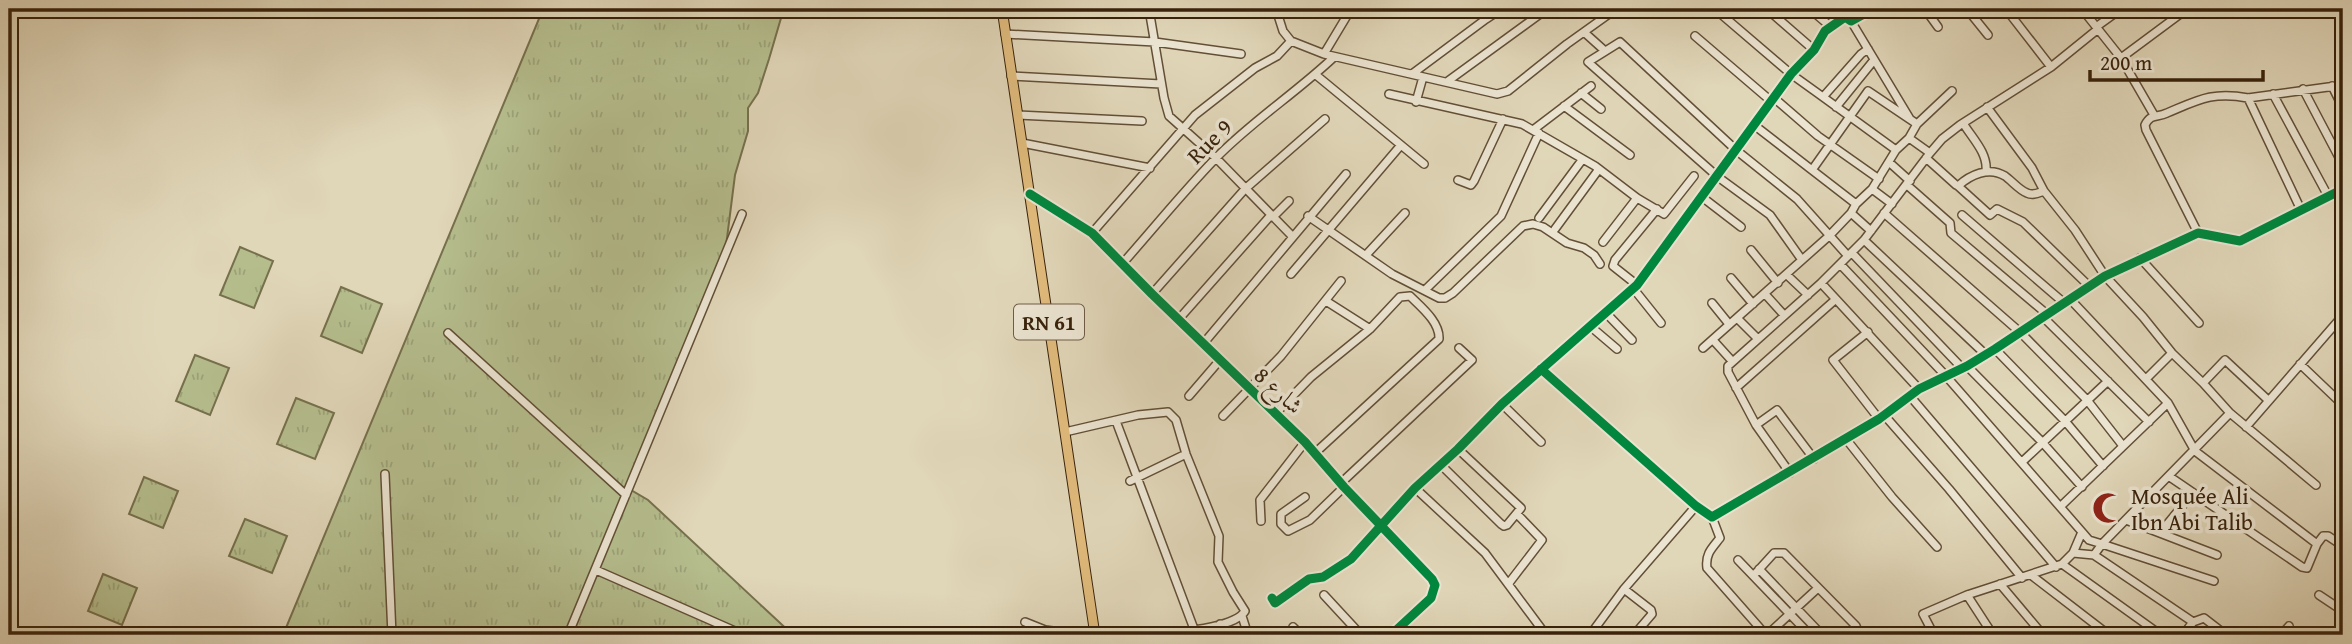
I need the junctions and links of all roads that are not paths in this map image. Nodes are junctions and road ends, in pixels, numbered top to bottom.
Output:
1 (1002, 9) edge
2 (1149, 9) edge
3 (1276, 9) edge
4 (1351, 9) edge
5 (1478, 9) edge
6 (1501, 9) edge
7 (1547, 9) edge
8 (1616, 9) edge
9 (1715, 9) edge
10 (1767, 9) edge
11 (1810, 9) edge
12 (1833, 9) edge
13 (1873, 9) edge
14 (1925, 9) edge
15 (1967, 9) edge
16 (2006, 9) edge
17 (2082, 9) edge
18 (2121, 9) edge
19 (2187, 9) edge
20 (1486, 19) junction
21 (1851, 21) junction
22 (1830, 26) junction
23 (1938, 27) dead end
24 (2097, 28) junction
25 (1585, 33) junction
26 (1005, 34) junction
27 (1988, 35) dead end
28 (1695, 36) dead end
29 (1291, 41) junction
30 (1155, 42) junction
31 (1868, 49) junction
32 (1814, 50) junction
33 (1605, 51) junction
34 (1241, 54) dead end
35 (1324, 54) junction
36 (1334, 58) junction
37 (2121, 58) junction
38 (1874, 60) junction
39 (2051, 66) junction
40 (1412, 74) junction
41 (1791, 74) junction
42 (1315, 75) junction
43 (1011, 76) junction
44 (1423, 77) junction
45 (1448, 81) junction
46 (1161, 83) junction
47 (2343, 85) edge
48 (1591, 86) dead end
49 (2332, 86) junction
50 (2303, 89) junction
51 (1952, 90) dead end
52 (1581, 93) junction
53 (1389, 94) dead end
54 (2273, 94) junction
55 (1823, 97) junction
56 (2248, 98) junction
57 (1773, 99) junction
58 (1416, 102) junction
59 (1564, 106) junction
60 (1836, 107) junction
61 (1987, 107) junction
62 (1601, 108) dead end
63 (2343, 108) edge
64 (1018, 115) junction
65 (2154, 115) junction
66 (1503, 118) junction
67 (1849, 118) junction
68 (1325, 119) dead end
69 (1142, 121) dead end
70 (1963, 123) junction
71 (1915, 124) junction
72 (1754, 125) junction
73 (1182, 130) junction
74 (1536, 131) junction
75 (1909, 138) junction
76 (1022, 143) junction
77 (1829, 144) junction
78 (1401, 145) junction
79 (1736, 150) junction
80 (1896, 150) junction
81 (1630, 155) dead end
82 (1928, 155) junction
83 (1216, 158) junction
84 (1583, 159) junction
85 (1424, 163) dead end
86 (1889, 163) junction
87 (2343, 165) edge
88 (1150, 168) junction
89 (1599, 169) junction
90 (1812, 170) junction
91 (1986, 171) junction
92 (1346, 174) dead end
93 (1694, 176) dead end
94 (1718, 177) junction
95 (1878, 178) junction
96 (1458, 180) dead end
97 (1909, 183) junction
98 (1956, 185) dead end
99 (1245, 188) junction
100 (1872, 189) junction
101 (2343, 189) edge
102 (2044, 191) junction
103 (1030, 194) junction
104 (2328, 196) junction
105 (1702, 197) junction
106 (1637, 198) junction
107 (1290, 201) dead end
108 (1676, 201) junction
109 (1856, 204) junction
110 (1892, 204) junction
111 (1657, 209) junction
112 (2301, 210) junction
113 (1691, 212) junction
114 (1405, 213) dead end
115 (1851, 213) junction
116 (1884, 213) junction
117 (742, 214) dead end
118 (1962, 215) dead end
119 (1272, 216) junction
120 (1308, 216) junction
121 (1539, 219) dead end
122 (1741, 227) dead end
123 (1555, 229) dead end
124 (1328, 230) junction
125 (1871, 231) junction
126 (1092, 233) junction
127 (2198, 233) junction
128 (1292, 236) junction
129 (1829, 236) junction
130 (1864, 240) junction
131 (1603, 242) dead end
132 (1751, 250) dead end
133 (1367, 254) junction
134 (1850, 254) junction
135 (2140, 258) junction
136 (1801, 260) junction
137 (1123, 263) junction
138 (1600, 264) dead end
139 (1840, 264) junction
140 (1291, 274) dead end
141 (1787, 275) junction
142 (2105, 276) junction
143 (1731, 278) dead end
144 (1341, 281) dead end
145 (1777, 283) junction
146 (1821, 283) junction
147 (1635, 286) junction
148 (2089, 286) junction
149 (1426, 289) junction
150 (1152, 294) junction
151 (1765, 294) junction
152 (1808, 295) junction
153 (1836, 299) junction
154 (1326, 301) junction
155 (2066, 301) junction
156 (1712, 303) dead end
157 (1754, 304) junction
158 (1605, 312) junction
159 (1784, 316) junction
160 (2046, 316) junction
161 (1737, 318) junction
162 (1178, 320) junction
163 (2338, 321) dead end
164 (1661, 323) dead end
165 (2199, 323) dead end
166 (1730, 324) junction
167 (1590, 326) junction
168 (1370, 329) junction
169 (1868, 332) junction
170 (2021, 332) junction
171 (448, 333) dead end
172 (1757, 338) junction
173 (1632, 340) dead end
174 (1713, 340) junction
175 (1203, 344) junction
176 (1459, 348) dead end
177 (1703, 348) dead end
178 (1617, 349) dead end
179 (1995, 349) junction
180 (2172, 353) junction
181 (1985, 354) junction
182 (1220, 360) junction
183 (1732, 361) junction
184 (2300, 364) junction
185 (1964, 367) junction
186 (1541, 369) junction
187 (1945, 376) junction
188 (2146, 379) junction
189 (2108, 381) junction
190 (2203, 383) junction
191 (1736, 387) junction
192 (1250, 389) junction
193 (1919, 389) junction
194 (1189, 396) dead end
195 (1910, 396) junction
196 (2087, 400) junction
197 (2268, 400) junction
198 (2168, 403) junction
199 (1502, 404) junction
200 (2343, 405) edge
201 (2230, 412) junction
202 (1276, 413) junction
203 (1223, 416) dead end
204 (1882, 417) junction
205 (1116, 421) junction
206 (2065, 421) junction
207 (2149, 422) junction
208 (1756, 425) junction
209 (2246, 427) junction
210 (1065, 432) junction
211 (1846, 439) junction
212 (1305, 442) junction
213 (1541, 442) dead end
214 (2042, 442) junction
215 (2123, 446) junction
216 (1458, 449) junction
217 (2195, 451) junction
218 (1315, 453) junction
219 (1186, 454) junction
220 (1814, 458) junction
221 (2022, 462) junction
222 (1440, 464) junction
223 (2103, 466) junction
224 (1790, 473) junction
225 (385, 474) dead end
226 (2170, 477) junction
227 (1138, 478) junction
228 (1129, 481) dead end
229 (1343, 485) junction
230 (2316, 485) dead end
231 (2082, 487) junction
232 (1415, 488) junction
233 (2192, 494) junction
234 (626, 495) junction
235 (1305, 497) dead end
236 (1696, 506) junction
237 (2061, 506) junction
238 (1517, 514) junction
239 (1712, 517) junction
240 (2126, 520) junction
241 (1261, 521) dead end
242 (1381, 526) junction
243 (2082, 532) junction
244 (2160, 533) junction
245 (2102, 544) junction
246 (2317, 544) junction
247 (1937, 547) dead end
248 (2343, 547) edge
249 (2073, 552) junction
250 (2094, 555) junction
251 (2217, 555) dead end
252 (1738, 560) dead end
253 (2059, 566) junction
254 (596, 570) junction
255 (1756, 572) junction
256 (2026, 576) junction
257 (2214, 581) dead end
258 (1509, 583) junction
259 (2000, 584) junction
260 (1818, 588) junction
261 (1623, 589) junction
262 (1324, 595) dead end
263 (1968, 595) junction
264 (2319, 595) dead end
265 (1272, 598) dead end
266 (1793, 611) junction
267 (2343, 611) edge
268 (1242, 617) junction
269 (1025, 622) dead end
270 (2193, 622) junction
271 (1220, 625) junction
272 (2289, 626) dead end
273 (1293, 627) dead end
274 (2217, 628) junction
275 (1194, 629) junction
276 (392, 635) edge
277 (568, 635) edge
278 (744, 635) edge
279 (1085, 635) edge
280 (1095, 635) edge
281 (1152, 635) edge
282 (1224, 635) edge
283 (1248, 635) edge
284 (1301, 635) edge
285 (1361, 635) edge
286 (1391, 635) edge
287 (1546, 635) edge
288 (1590, 635) edge
289 (1634, 635) edge
290 (1767, 635) edge
291 (1810, 635) edge
292 (1822, 635) edge
293 (1857, 635) edge
294 (1934, 635) edge
295 (1993, 635) edge
296 (2043, 635) edge
297 (2109, 635) edge
298 (2161, 635) edge
299 (2183, 635) edge
300 (2211, 635) edge
301 (2226, 635) edge
302 (2281, 635) edge

1 - 26 main road, RN 61
2 - 30 street
3 - 29 street
4 - 35 street
5 - 20 street
6 - 20 street
7 - 45 street
8 - 25 street
9 - 41 street
10 - 32 street
11 - 22 street
12 - 22 street
13 - 21 street
14 - 23 street
15 - 27 street
16 - 39 street
17 - 24 street
18 - 24 street
19 - 37 street
20 - 40 street
21 - 22 street
21 - 31 street
22 - 32 street
24 - 37 street
24 - 39 street
25 - 33 street
25 - 45 street
26 - 30 street
26 - 43 main road, RN 61
28 - 57 street
29 - 35 street
29 - 73 street
30 - 34 street
30 - 46 street
31 - 38 street
31 - 55 street
32 - 41 street
33 - 79 street
33 - 94 street
35 - 36 street
36 - 40 street
36 - 42 street, Rue 9
37 - 65 street
38 - 60 street
38 - 71 street
39 - 61 street
40 - 44 street
41 - 55 street
41 - 57 street
42 - 78 street
42 - 83 street, Rue 9
43 - 46 street
43 - 64 main road, RN 61
44 - 45 street
44 - 58 street
46 - 73 street
47 - 49 street
48 - 52 street
49 - 50 street
49 - 63 street
50 - 54 street
50 - 87 street
51 - 71 street
52 - 59 street
52 - 62 street
53 - 58 street
54 - 56 street
54 - 104 street
55 - 60 street
56 - 65 street
56 - 112 street
57 - 72 street
57 - 77 street
58 - 66 street
59 - 74 street
59 - 81 street
60 - 67 street
61 - 70 street
61 - 102 street
64 - 69 street
64 - 76 main road, RN 61
65 - 127 street
66 - 74 street
66 - 96 street
67 - 71 street
67 - 77 street
67 - 80 street
68 - 99 street
70 - 82 street
70 - 91 street
71 - 75 street
72 - 79 street
72 - 90 street
73 - 83 street
73 - 88 street
74 - 84 street
74 - 149 street
75 - 80 street
75 - 82 street
76 - 88 street
76 - 103 main road, RN 61
77 - 90 street
77 - 95 street
78 - 85 street
78 - 124 street
79 - 94 street
79 - 129 street
80 - 86 street
82 - 97 street
82 - 98 street
83 - 99 street
83 - 137 street, Rue 9
84 - 89 street
84 - 121 street
86 - 95 street
86 - 97 street
88 - 126 street
89 - 106 street
89 - 123 street
90 - 109 street
91 - 102 street
91 - 148 street
92 - 120 street
93 - 108 street
94 - 105 street
94 - 136 street
95 - 100 street
97 - 110 street
97 - 160 street
99 - 119 street
99 - 150 street
100 - 109 street
100 - 110 street
101 - 104 street
102 - 142 street
103 - 126 street, شارع 8
103 - 210 main road, RN 61
104 - 112 street
105 - 113 street
105 - 122 street
106 - 111 street
106 - 131 street
107 - 119 street
108 - 111 street
108 - 113 street
109 - 115 street
110 - 116 street
111 - 147 street
112 - 127 street
113 - 147 street
114 - 133 street
115 - 125 street
115 - 129 street
116 - 125 street
116 - 170 street
117 - 234 street
118 - 155 street
119 - 128 street
119 - 162 street
120 - 124 street
120 - 128 street
124 - 133 street
124 - 140 street
125 - 130 street
126 - 137 street, شارع 8
127 - 135 street
128 - 175 street
129 - 134 street
129 - 136 street
130 - 134 street
130 - 181 street
132 - 145 street
133 - 149 street
134 - 139 street
134 - 185 street
135 - 142 street
135 - 165 street
136 - 141 street
137 - 150 street, شارع 8
138 - 149 street
139 - 146 street
139 - 187 street
141 - 145 street
141 - 152 street
142 - 148 street
142 - 180 street
143 - 157 street
144 - 154 street
145 - 151 street
146 - 152 street
146 - 153 street
147 - 158 street
147 - 164 street
148 - 155 street
150 - 162 street, شارع 8
151 - 157 street
151 - 159 street
152 - 159 street
153 - 169 street
153 - 191 street
154 - 168 street
154 - 192 street
155 - 160 street
155 - 188 street
156 - 166 street
157 - 161 street
158 - 167 street
158 - 173 street
159 - 172 street
160 - 170 street
160 - 189 street
161 - 166 street
161 - 172 street
162 - 175 street, شارع 8
163 - 184 street
166 - 174 street
167 - 178 street
167 - 186 street
168 - 202 street
168 - 218 street
169 - 193 street
169 - 204 street
170 - 179 street
170 - 196 street
171 - 234 street
172 - 183 street
174 - 177 street
174 - 183 street
175 - 182 street, شارع 8
176 - 229 street
179 - 181 street
179 - 206 street
180 - 188 street
180 - 190 street
181 - 185 street
182 - 192 street, شارع 8
182 - 194 street
183 - 191 street
184 - 197 street
184 - 200 street
185 - 187 street
185 - 214 street
186 - 199 street
186 - 236 street
187 - 193 street
187 - 221 street
188 - 198 street
189 - 196 street
189 - 207 street
190 - 197 street
190 - 201 street
191 - 208 street
192 - 202 street, شارع 8
192 - 203 street
193 - 195 street
195 - 204 street
195 - 253 street
196 - 206 street
196 - 215 street
197 - 209 street
198 - 207 street
198 - 217 street
199 - 213 street
199 - 216 street
201 - 209 street
201 - 217 street
202 - 212 street, شارع 8
204 - 211 street
204 - 256 street
205 - 210 street
205 - 219 street
205 - 227 street
206 - 214 street
206 - 223 street
207 - 215 street
208 - 220 street
208 - 224 street
209 - 230 street
210 - 280 main road, RN 61
211 - 220 street
211 - 247 street
212 - 218 street, شارع 8
212 - 241 street
214 - 221 street
214 - 231 street
215 - 223 street
216 - 222 street
216 - 238 street
217 - 226 street
217 - 246 street
218 - 229 street, شارع 8
219 - 227 street
219 - 268 street
220 - 224 street
221 - 237 street
222 - 232 street
222 - 238 street
223 - 231 street
224 - 239 street
225 - 276 street
226 - 233 street
226 - 240 street
227 - 228 street
227 - 275 street
229 - 235 street
229 - 242 street, شارع 8
231 - 237 street
232 - 242 street
232 - 258 street
233 - 244 street
233 - 246 street
234 - 254 street
236 - 239 street
236 - 261 street
237 - 243 street
238 - 258 street
239 - 290 street
240 - 244 street
240 - 245 street
242 - 265 street
242 - 286 street, شارع 8
243 - 245 street
243 - 249 street
244 - 251 street
245 - 250 street
245 - 257 street
246 - 248 street
249 - 250 street
249 - 253 street
250 - 270 street
252 - 255 street
253 - 256 street
253 - 298 street
254 - 277 street
254 - 278 street
255 - 260 street
255 - 266 street
256 - 259 street
256 - 297 street
258 - 287 street
259 - 263 street
259 - 296 street
260 - 266 street
260 - 293 street
261 - 288 street
261 - 289 street
262 - 285 street
263 - 294 street
263 - 295 street
264 - 267 street
266 - 290 street
266 - 291 street
266 - 292 street
268 - 271 street
268 - 283 street
269 - 279 street
270 - 274 street
270 - 299 street
271 - 275 street
271 - 282 street
272 - 302 street
273 - 284 street
274 - 300 street
274 - 301 street
275 - 281 street

